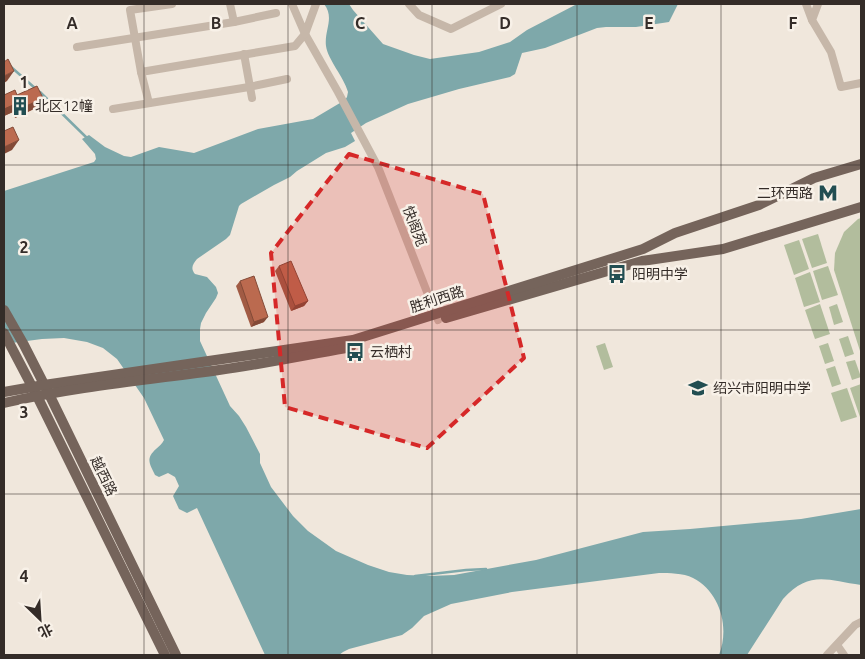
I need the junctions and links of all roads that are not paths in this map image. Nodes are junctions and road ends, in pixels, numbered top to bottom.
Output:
1 (172, 4) edge
2 (230, 4) edge
3 (292, 4) edge
4 (316, 4) edge
5 (410, 4) edge
6 (501, 4) edge
7 (806, 4) edge
8 (818, 4) edge
9 (130, 7) edge
10 (276, 13) dead end
11 (812, 20) junction
12 (234, 22) junction
13 (305, 34) junction
14 (135, 38) junction
15 (77, 47) dead end
16 (244, 54) junction
17 (141, 72) junction
18 (286, 79) dead end
19 (861, 83) edge
20 (250, 87) junction
21 (252, 98) dead end
22 (150, 103) junction
23 (113, 109) dead end
24 (861, 164) edge
25 (861, 207) edge
26 (4, 310) edge
27 (437, 317) junction
28 (4, 333) edge
29 (47, 390) junction
30 (4, 392) edge
31 (35, 392) junction
32 (4, 404) edge
33 (858, 624) edge
34 (861, 633) edge
35 (837, 645) junction
36 (165, 655) edge
37 (176, 655) edge
38 (827, 655) edge
39 (844, 655) edge

1 - 9 street
2 - 12 street
3 - 13 street, 快阁苑
4 - 13 street
5 - 6 street
7 - 11 street
8 - 11 street
9 - 14 street
10 - 12 street
11 - 19 street
12 - 14 street
13 - 16 street
13 - 27 street, 快阁苑
14 - 15 street
14 - 17 street
16 - 17 street
16 - 20 street
17 - 22 street
18 - 20 street
20 - 21 street
20 - 22 street
22 - 23 street
24 - 27 main road, 胜利西路
25 - 27 main road, 胜利西路
26 - 29 main road, 越西路
27 - 29 main road, 胜利西路
28 - 31 main road, 越西路
29 - 31 main road, 胜利西路
29 - 37 main road, 越西路
30 - 31 main road, 胜利西路
31 - 32 main road, 胜利西路
31 - 36 main road, 越西路
33 - 34 street
33 - 35 street
35 - 38 street
35 - 39 street

